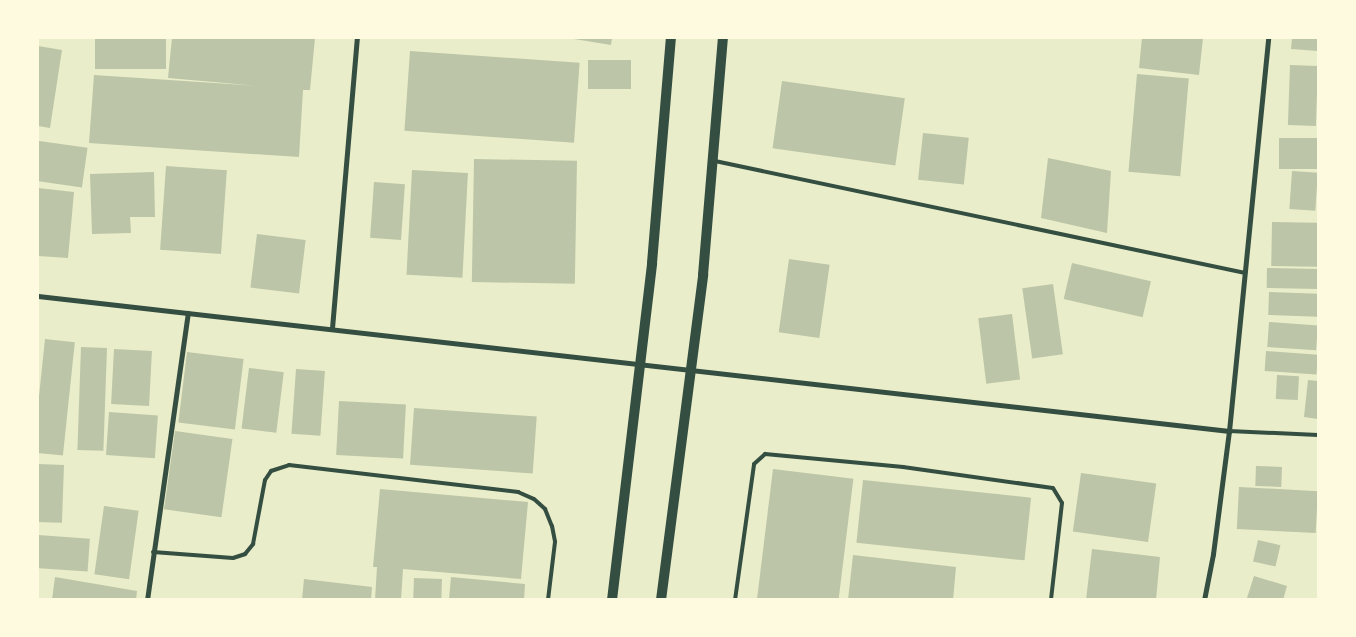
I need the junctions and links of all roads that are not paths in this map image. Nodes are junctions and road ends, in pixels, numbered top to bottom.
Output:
1 (357, 38) edge
2 (671, 38) edge
3 (723, 38) edge
4 (1268, 38) edge
5 (712, 161) junction
6 (1245, 273) junction
7 (38, 296) edge
8 (188, 313) junction
9 (332, 328) junction
10 (640, 364) junction
11 (689, 369) junction
12 (1230, 431) junction
13 (1318, 435) edge
14 (154, 552) junction
15 (147, 600) edge
16 (548, 600) edge
17 (612, 600) edge
18 (661, 600) edge
19 (735, 600) edge
20 (1051, 600) edge
21 (1204, 600) edge

1 - 9 street
2 - 10 main road
3 - 5 main road
4 - 6 street
5 - 6 lane
5 - 11 main road
6 - 12 street
7 - 8 street
8 - 9 street
8 - 14 street
9 - 10 street
10 - 11 street
10 - 17 main road
11 - 12 street
11 - 18 main road
12 - 13 lane
12 - 21 street
14 - 15 street
14 - 16 lane
19 - 20 lane

